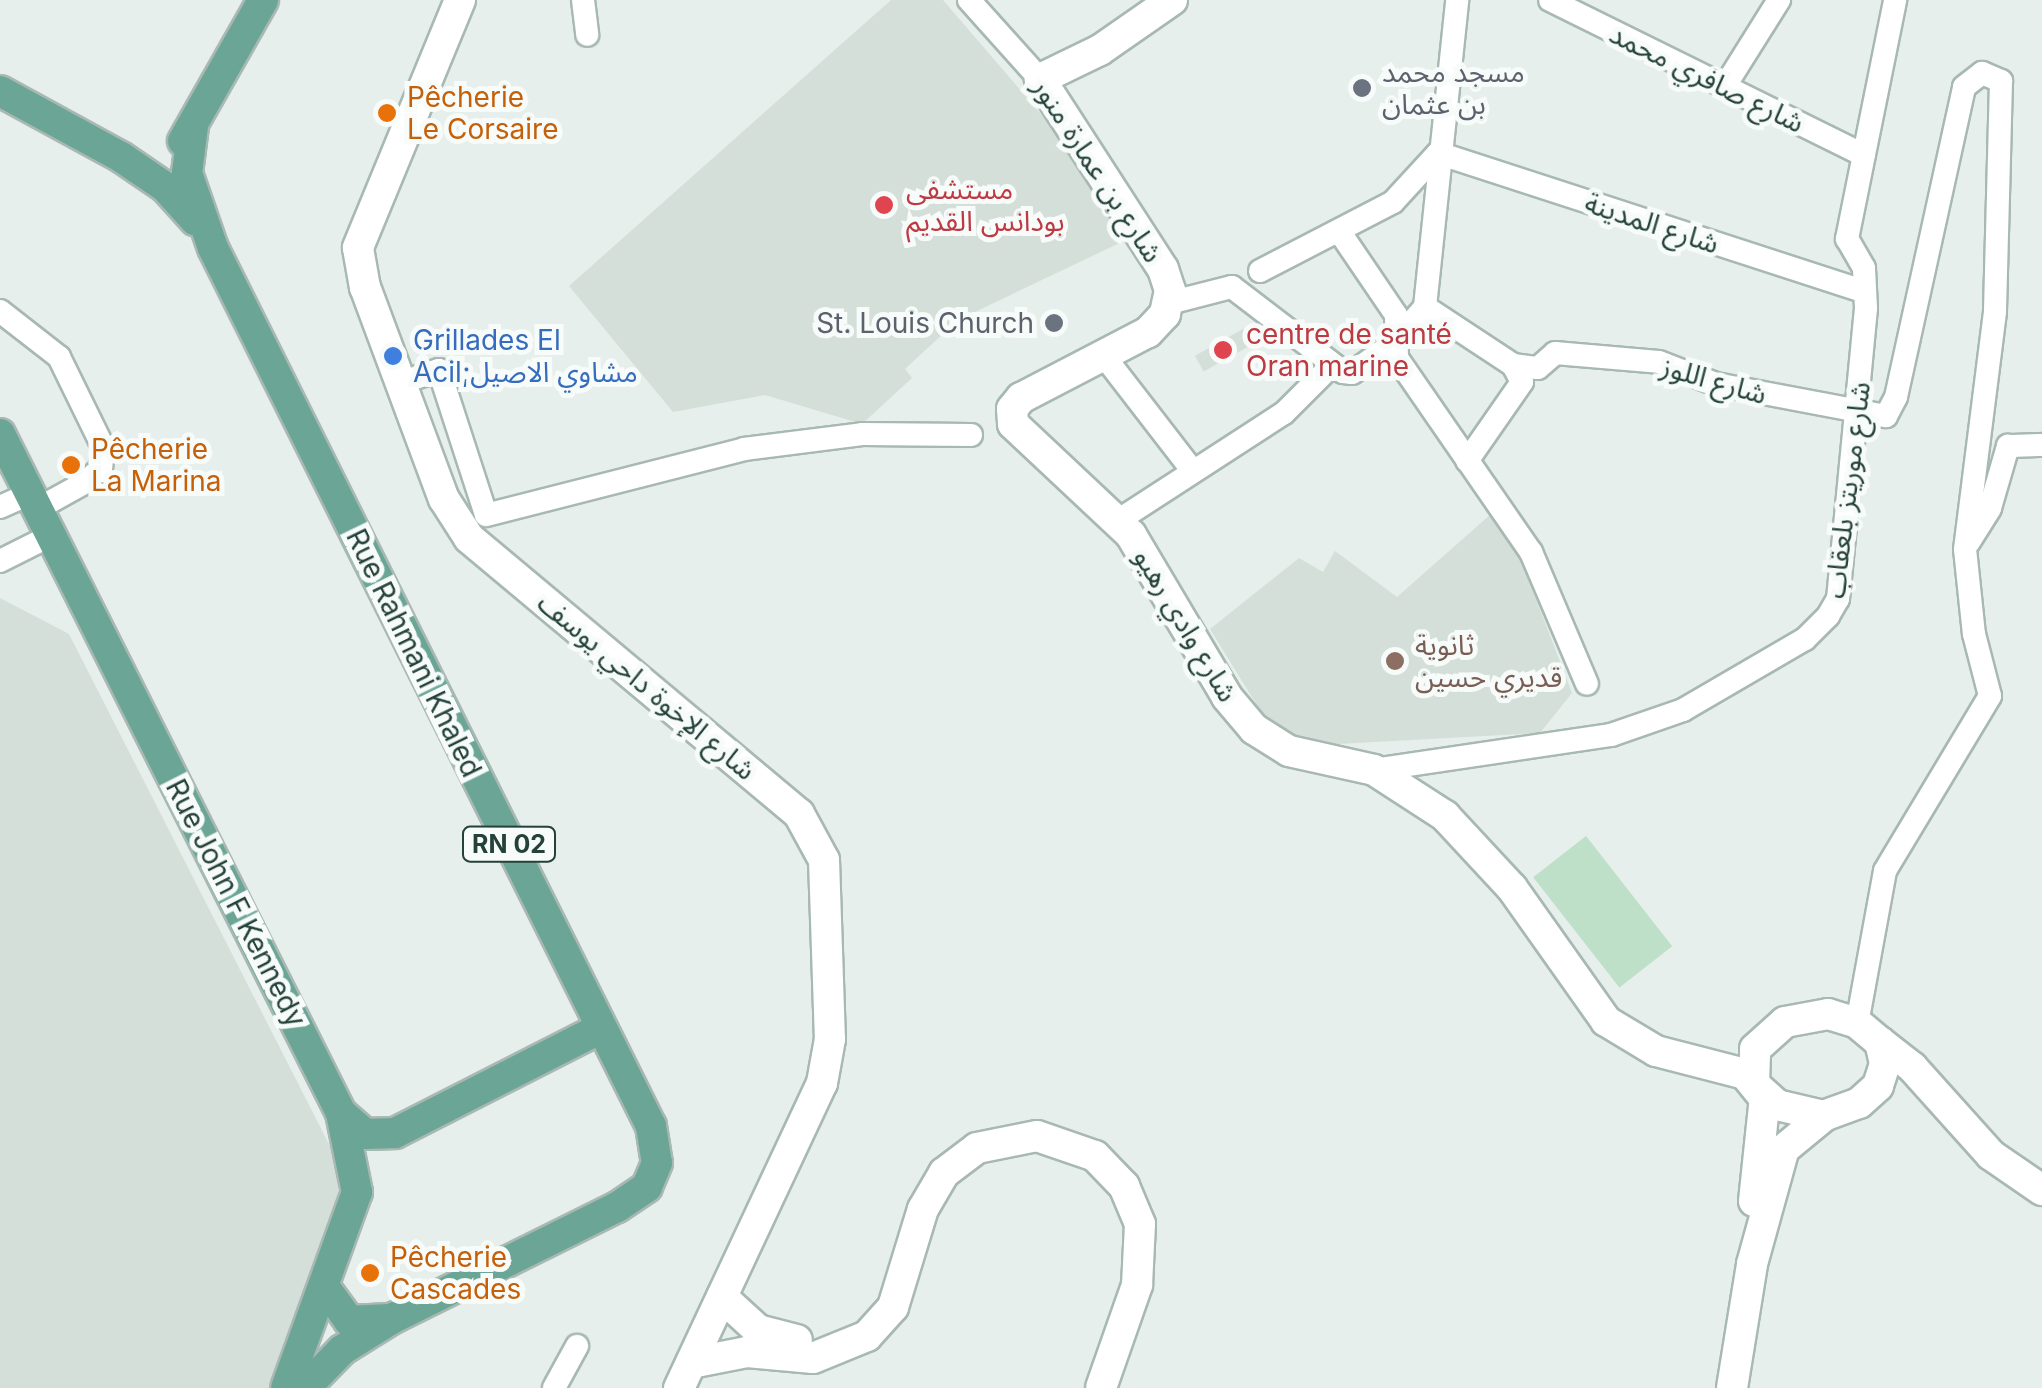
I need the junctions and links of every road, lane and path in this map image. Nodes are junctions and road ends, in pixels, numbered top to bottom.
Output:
1 (263, 0) edge
2 (460, 0) edge
3 (583, 0) edge
4 (969, 0) edge
5 (1172, 0) edge
6 (1457, 0) edge
7 (1550, 0) edge
8 (1780, 0) edge
9 (1895, 0) edge
10 (587, 35) dead end
11 (1040, 79) junction
12 (1724, 86) junction
13 (0, 91) edge
14 (193, 126) junction
15 (1438, 153) junction
16 (1864, 155) junction
17 (121, 157) junction
18 (1339, 231) junction
19 (213, 248) junction
20 (1260, 272) dead end
21 (1866, 292) junction
22 (1170, 303) junction
23 (1425, 306) junction
24 (0, 311) edge
25 (1394, 343) junction
26 (1104, 356) junction
27 (1513, 365) junction
28 (1340, 370) junction
29 (400, 383) junction
30 (1860, 416) junction
31 (0, 434) edge
32 (970, 435) dead end
33 (2042, 446) edge
34 (1467, 461) junction
35 (1194, 471) junction
36 (0, 507) edge
37 (41, 512) junction
38 (1120, 520) junction
39 (1965, 549) junction
40 (0, 561) edge
41 (1587, 684) dead end
42 (1374, 770) junction
43 (600, 1028) junction
44 (1868, 1033) junction
45 (1762, 1040) junction
46 (1656, 1051) junction
47 (1870, 1094) junction
48 (1763, 1096) junction
49 (341, 1113) junction
50 (1824, 1116) junction
51 (2042, 1193) edge
52 (1752, 1264) junction
53 (326, 1288) junction
54 (722, 1296) junction
55 (393, 1318) junction
56 (577, 1346) dead end
57 (845, 1347) junction
58 (685, 1376) edge
59 (286, 1388) edge
60 (305, 1388) edge
61 (554, 1388) edge
62 (1101, 1388) edge
63 (1732, 1388) edge

1 - 14 main road
2 - 29 street, شارع الإخوة داحي يوسف
3 - 10 street
4 - 11 street, شارع بن عمارة منور
5 - 11 street
6 - 15 street
7 - 12 street, شارع صافري محمد
8 - 12 street
9 - 16 street
11 - 22 street, شارع بن عمارة منور
12 - 16 street, شارع صافري محمد
13 - 17 main road, RN 02
14 - 17 main road
14 - 19 main road
15 - 18 street
15 - 21 street, شارع المدينة
15 - 23 street
16 - 21 street
17 - 19 main road, RN 02
18 - 20 street
18 - 25 street
19 - 43 main road, Rue Rahmani Khaled / RN 02
21 - 30 street, شارع موريتز بلعقاب
22 - 26 street
22 - 28 street
23 - 25 street
23 - 27 street
24 - 37 street
25 - 28 street
25 - 34 street
26 - 35 street
26 - 38 street, شارع وادي رهيو
27 - 30 street, شارع اللوز
27 - 34 street
28 - 35 street
29 - 32 street
29 - 54 street, شارع الإخوة داحي يوسف
30 - 39 street
30 - 42 street, شارع موريتز بلعقاب
31 - 37 main road, Rue John F Kennedy
33 - 39 street
34 - 41 street
35 - 38 street
36 - 37 street
37 - 40 street
37 - 49 main road, Rue John F Kennedy
38 - 42 street, شارع وادي رهيو
39 - 44 street
42 - 46 street, شارع وادي رهيو
43 - 49 main road
43 - 55 main road, Rue Rahmani Khaled / RN 02
44 - 45 street
44 - 47 street
44 - 51 street
45 - 46 street
45 - 48 street
46 - 48 street, شارع وادي رهيو
47 - 50 street
47 - 51 street
48 - 50 street
48 - 52 street
49 - 53 main road, Rue John F Kennedy
50 - 52 street
52 - 63 street
53 - 55 main road
53 - 59 main road, Rue John F Kennedy
54 - 57 street
54 - 58 street, شارع الإخوة داحي يوسف
55 - 60 main road, Rue Rahmani Khaled / RN 02
56 - 61 street
57 - 58 street
57 - 62 street

